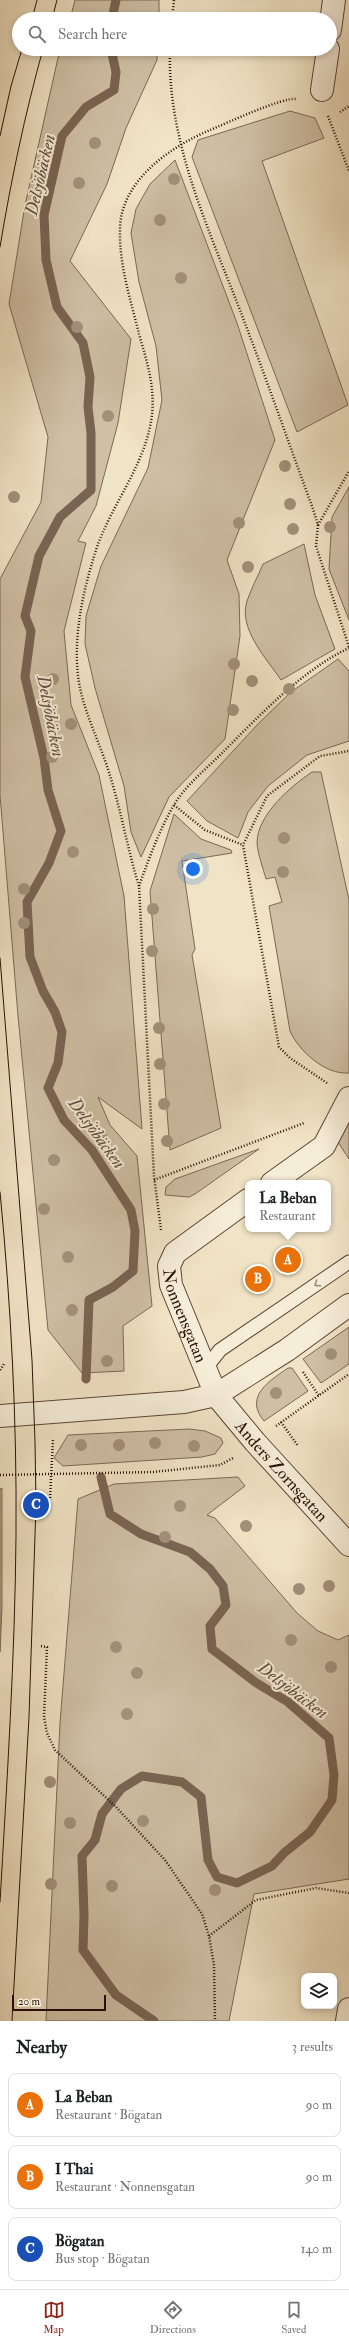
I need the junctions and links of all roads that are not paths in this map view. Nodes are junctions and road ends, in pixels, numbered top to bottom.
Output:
1 (334, 0) edge
2 (332, 12) edge
3 (327, 56) edge
4 (322, 90) dead end
5 (349, 1098) edge
6 (276, 1180) edge
7 (245, 1202) edge
8 (349, 1262) edge
9 (349, 1306) edge
10 (205, 1369) junction
11 (216, 1395) junction
12 (0, 1416) edge
13 (349, 1545) edge
14 (349, 2009) edge
15 (347, 2021) edge

1 - 2 street
3 - 4 street
5 - 6 street
7 - 10 street, Nonnensgatan
8 -> 10 lane
9 - 11 street
10 - 11 street, Nonnensgatan
11 - 12 street
11 - 13 street, Anders Zornsgatan
14 - 15 street

